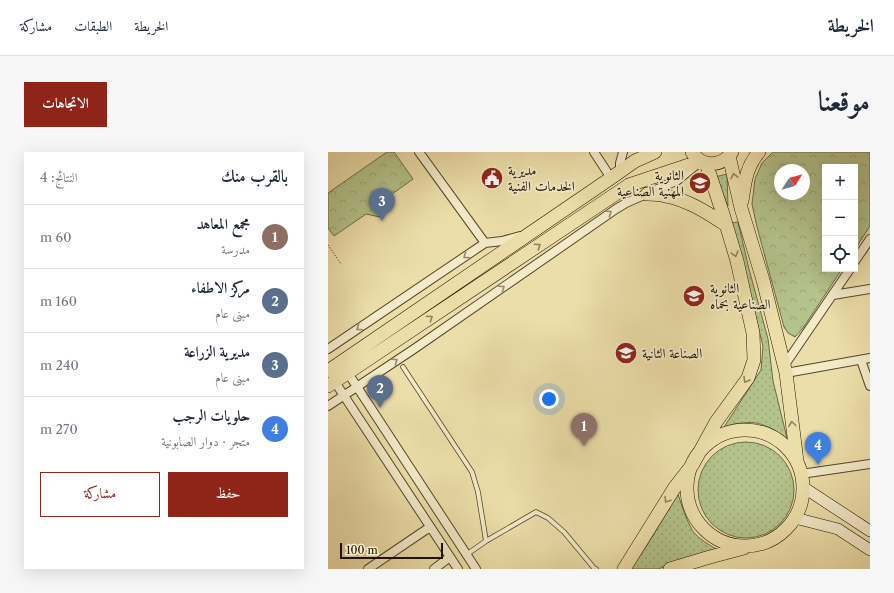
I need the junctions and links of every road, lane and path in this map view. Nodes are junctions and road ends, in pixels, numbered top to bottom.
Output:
1 (419, 152) edge
2 (594, 152) edge
3 (623, 152) edge
4 (655, 152) edge
5 (759, 152) edge
6 (731, 154) edge
7 (639, 157) edge
8 (700, 159) edge
9 (615, 175) junction
10 (647, 194) junction
11 (741, 208) junction
12 (552, 218) junction
13 (725, 220) junction
14 (870, 238) edge
15 (485, 244) junction
16 (328, 245) edge
17 (858, 256) edge
18 (341, 264) dead end
19 (848, 272) edge
20 (870, 289) edge
21 (832, 294) junction
22 (328, 349) edge
23 (870, 358) edge
24 (861, 360) junction
25 (403, 367) dead end
26 (785, 370) junction
27 (348, 373) junction
28 (330, 380) edge
29 (870, 386) edge
30 (357, 387) junction
31 (344, 396) junction
32 (328, 406) edge
33 (693, 464) junction
34 (870, 464) edge
35 (801, 475) junction
36 (795, 518) junction
37 (430, 527) junction
38 (870, 531) edge
39 (486, 541) junction
40 (755, 546) junction
41 (870, 550) edge
42 (466, 555) junction
43 (450, 557) junction
44 (368, 569) edge
45 (434, 569) edge
46 (458, 569) edge
47 (476, 569) edge
48 (596, 569) edge
49 (624, 569) edge
50 (670, 569) edge

1 - 15 street
2 - 9 street
3 - 9 street
4 - 7 main road
5 - 11 main road
6 - 8 main road
11 -> 6 main road
7 - 9 main road
8 - 10 street
8 - 13 main road
27 -> 8 main road
9 - 12 main road
10 - 13 main road
30 -> 10 street
11 - 13 main road
11 - 26 main road
12 - 15 street
12 - 28 main road
13 -> 33 main road
14 - 17 street
15 -> 22 street
16 - 18 path
19 - 21 street
20 - 21 street
21 - 26 street
23 - 24 street
24 - 26 street
24 - 29 street
25 - 39 lane
35 -> 26 main road
27 - 28 main road
27 - 30 street
28 - 31 street
30 - 31 street
30 - 42 street
31 - 32 street
31 - 37 street
33 - 35 main road
33 - 40 main road
33 -> 49 main road
34 - 35 street
35 - 36 main road
35 - 38 main road
36 - 40 main road
36 - 41 main road
37 - 43 street
37 - 44 street
39 - 42 lane
39 - 48 lane
40 - 50 main road
42 - 47 street
43 - 45 street
43 - 46 street

